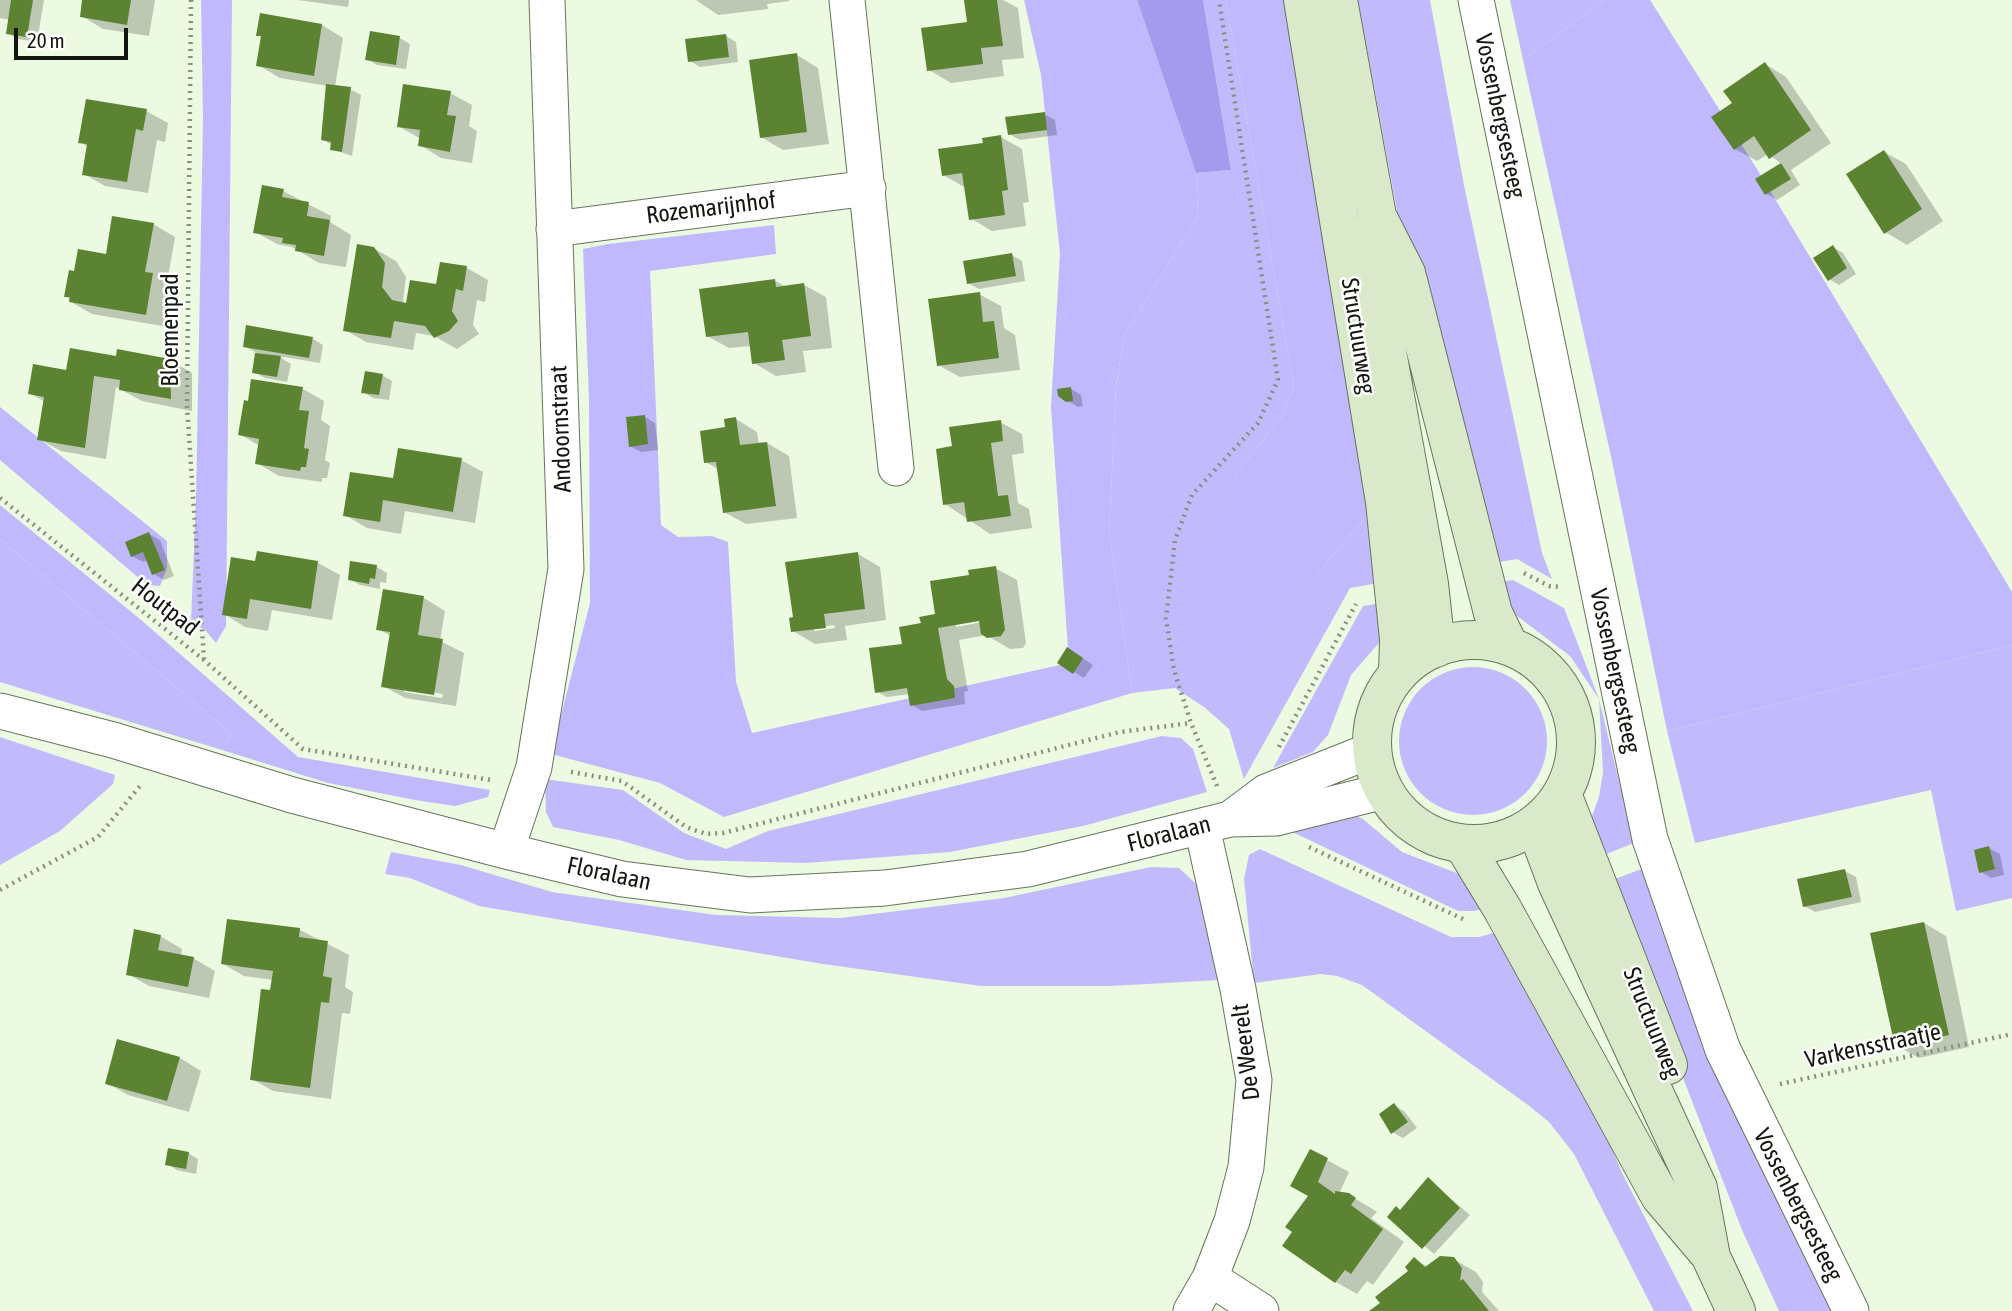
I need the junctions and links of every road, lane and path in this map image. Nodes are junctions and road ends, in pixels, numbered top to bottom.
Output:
1 (191, 0) edge
2 (547, 0) edge
3 (847, 0) edge
4 (1219, 0) edge
5 (1303, 0) edge
6 (1338, 0) edge
7 (1476, 0) edge
8 (869, 188) junction
9 (1377, 216) junction
10 (554, 229) junction
11 (896, 468) dead end
12 (0, 498) edge
13 (1392, 591) junction
14 (1509, 646) junction
15 (1436, 648) junction
16 (204, 660) junction
17 (1398, 673) junction
18 (0, 711) edge
19 (1191, 723) junction
20 (1372, 750) junction
21 (166, 756) junction
22 (534, 767) junction
23 (1384, 791) junction
24 (1266, 792) junction
25 (1562, 794) junction
26 (1216, 822) junction
27 (1535, 824) junction
28 (1463, 844) junction
29 (506, 851) junction
30 (0, 890) edge
31 (2012, 1034) edge
32 (1742, 1093) junction
33 (1711, 1257) junction
34 (1210, 1278) junction
35 (1191, 1311) edge
36 (1261, 1311) edge
37 (1736, 1311) edge
38 (1851, 1311) edge

1 - 16 path, Bloemenpad
2 - 10 street, Andoornstraat
3 - 8 street
4 - 19 path, Floralaan
5 - 13 main road, Structuurweg
6 - 9 main road, Structuurweg
7 - 32 street, Vossenbergsesteeg
8 - 10 street, Rozemarijnhof
8 - 11 street
9 - 14 main road, Structuurweg
9 - 15 main road, Structuurweg
10 - 22 street, Andoornstraat
12 - 16 path, Houtpad
13 - 17 main road, Structuurweg
13 - 24 path
14 - 15 main road
14 - 25 main road
15 - 17 main road
16 - 22 path, Houtpad
17 - 20 main road
18 - 21 street, Floralaan
19 - 22 path
19 - 26 path, Floralaan
20 - 23 main road
20 - 24 street, Floralaan
21 - 29 street, Floralaan
21 - 30 path
22 - 29 street, Andoornstraat
23 - 26 street, Floralaan
23 - 28 main road
24 - 26 street, Floralaan
25 - 27 main road
25 - 33 main road, Structuurweg
26 - 29 street, Floralaan
26 - 34 street, De Weerelt
27 - 28 main road
27 - 33 main road, Structuurweg
28 - 33 main road, Structuurweg
31 - 32 path, Varkensstraatje
32 - 38 street, Vossenbergsesteeg
33 - 37 main road, Structuurweg
34 - 35 street, De Weerelt
34 - 36 street

